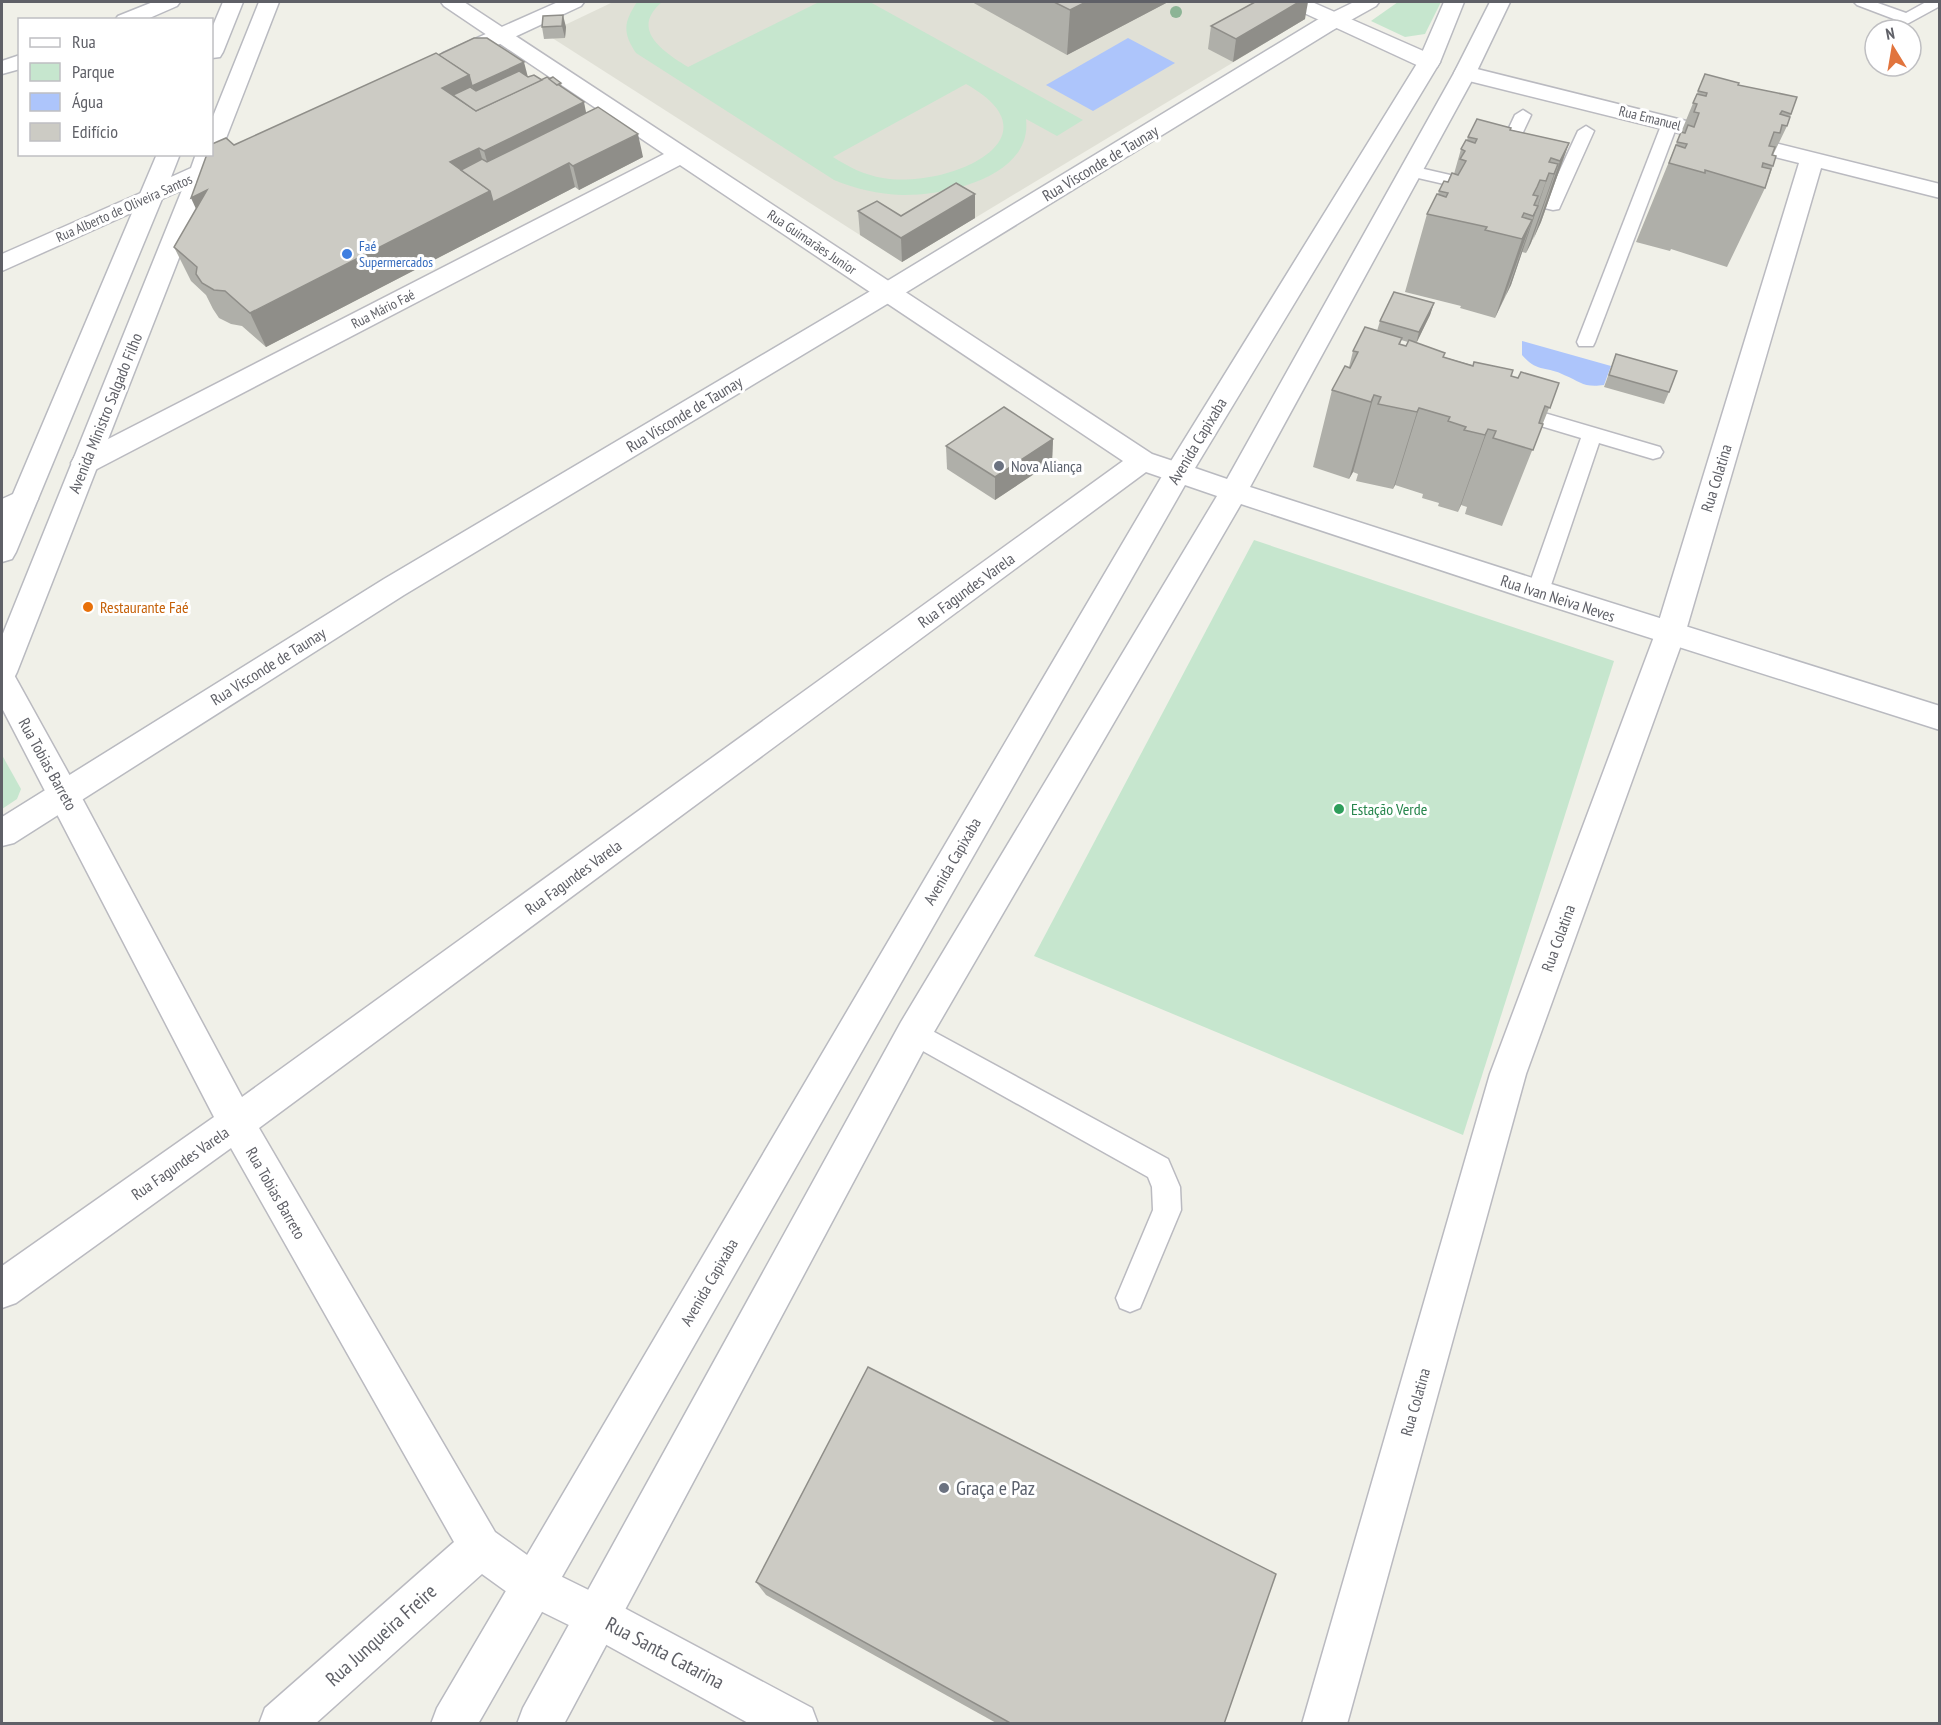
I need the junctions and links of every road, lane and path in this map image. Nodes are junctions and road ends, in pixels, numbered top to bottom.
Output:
1 (170, 2) edge
2 (233, 2) edge
3 (269, 2) edge
4 (451, 2) edge
5 (574, 2) edge
6 (1296, 2) edge
7 (1369, 2) edge
8 (1454, 2) edge
9 (1500, 2) edge
10 (1862, 2) edge
11 (1936, 2) edge
12 (129, 18) edge
13 (1336, 22) junction
14 (501, 35) junction
15 (213, 50) edge
16 (18, 62) edge
17 (1429, 62) junction
18 (432, 67) edge
19 (2, 68) edge
20 (1466, 73) junction
21 (1523, 115) dead end
22 (1670, 123) junction
23 (1586, 131) dead end
24 (213, 143) edge
25 (681, 155) junction
26 (168, 156) edge
27 (1812, 158) junction
28 (213, 162) edge
29 (1411, 171) junction
30 (1488, 189) junction
31 (1940, 190) edge
32 (152, 195) junction
33 (2, 263) edge
34 (888, 292) junction
35 (1586, 342) dead end
36 (1492, 405) edge
37 (1592, 434) junction
38 (1653, 452) dead end
39 (1142, 461) junction
40 (85, 463) junction
41 (1178, 473) junction
42 (1233, 493) junction
43 (13, 505) edge
44 (2, 552) edge
45 (1538, 591) junction
46 (1670, 634) junction
47 (2, 672) edge
48 (2, 681) edge
49 (1940, 718) edge
50 (64, 794) junction
51 (2, 833) edge
52 (914, 1033) junction
53 (236, 1123) junction
54 (2, 1289) edge
55 (1130, 1298) dead end
56 (480, 1547) junction
57 (533, 1584) junction
58 (598, 1617) junction
59 (281, 1724) edge
60 (453, 1724) edge
61 (540, 1724) edge
62 (796, 1724) edge
63 (1324, 1724) edge

1 - 12 street
2 - 15 street
3 - 24 street
4 - 14 street, Rua Guimarães Junior
5 - 14 street
6 - 13 street, Rua Emanuel
7 - 13 street, Rua Visconde de Taunay
8 - 17 street, Avenida Capixaba
9 - 20 street
10 - 11 lane
13 - 17 street, Rua Emanuel
13 - 34 street, Rua Visconde de Taunay
14 - 18 street
14 - 25 street, Rua Guimarães Junior
16 - 19 street
17 - 20 street, Rua Emanuel
17 - 41 street, Avenida Capixaba
20 - 22 street, Rua Emanuel
20 - 29 street
21 - 30 lane
22 - 27 street, Rua Emanuel
22 - 35 lane
23 - 30 lane
25 - 34 street, Rua Guimarães Junior
25 - 40 street, Rua Mário Faé
26 - 32 street
27 - 31 street, Rua Emanuel
27 - 46 street, Rua Colatina
28 - 32 street, Rua Alberto de Oliveira Santos
28 - 40 street, Avenida Ministro Salgado Filho
29 - 30 lane
29 - 42 street
32 - 33 street, Rua Alberto de Oliveira Santos
32 - 43 street
34 - 39 street, Rua Guimarães Junior
34 - 50 street, Rua Visconde de Taunay
36 - 37 lane
37 - 38 lane
37 - 45 lane
39 - 41 street, Rua Guimarães Junior
39 - 53 street, Rua Fagundes Varela
40 - 47 street, Avenida Ministro Salgado Filho
41 - 42 street, Rua Ivan Neiva Neves
41 - 57 street, Avenida Capixaba
42 - 45 street, Rua Ivan Neiva Neves
42 - 52 street
43 - 44 street
45 - 46 street, Rua Ivan Neiva Neves
46 - 49 street, Rua Ivan Neiva Neves
46 - 63 street, Rua Colatina
48 - 50 street, Rua Tobias Barreto
50 - 51 street, Rua Visconde de Taunay
50 - 53 street, Rua Tobias Barreto
52 - 55 lane
52 - 58 street
53 - 54 street, Rua Fagundes Varela
53 - 56 street, Rua Tobias Barreto
56 - 57 street, Rua Tobias Barreto
56 - 59 street, Rua Junqueira Freire
57 - 58 street, Rua Santa Catarina
57 - 60 street, Avenida Capixaba
58 - 61 street
58 - 62 street, Rua Santa Catarina

